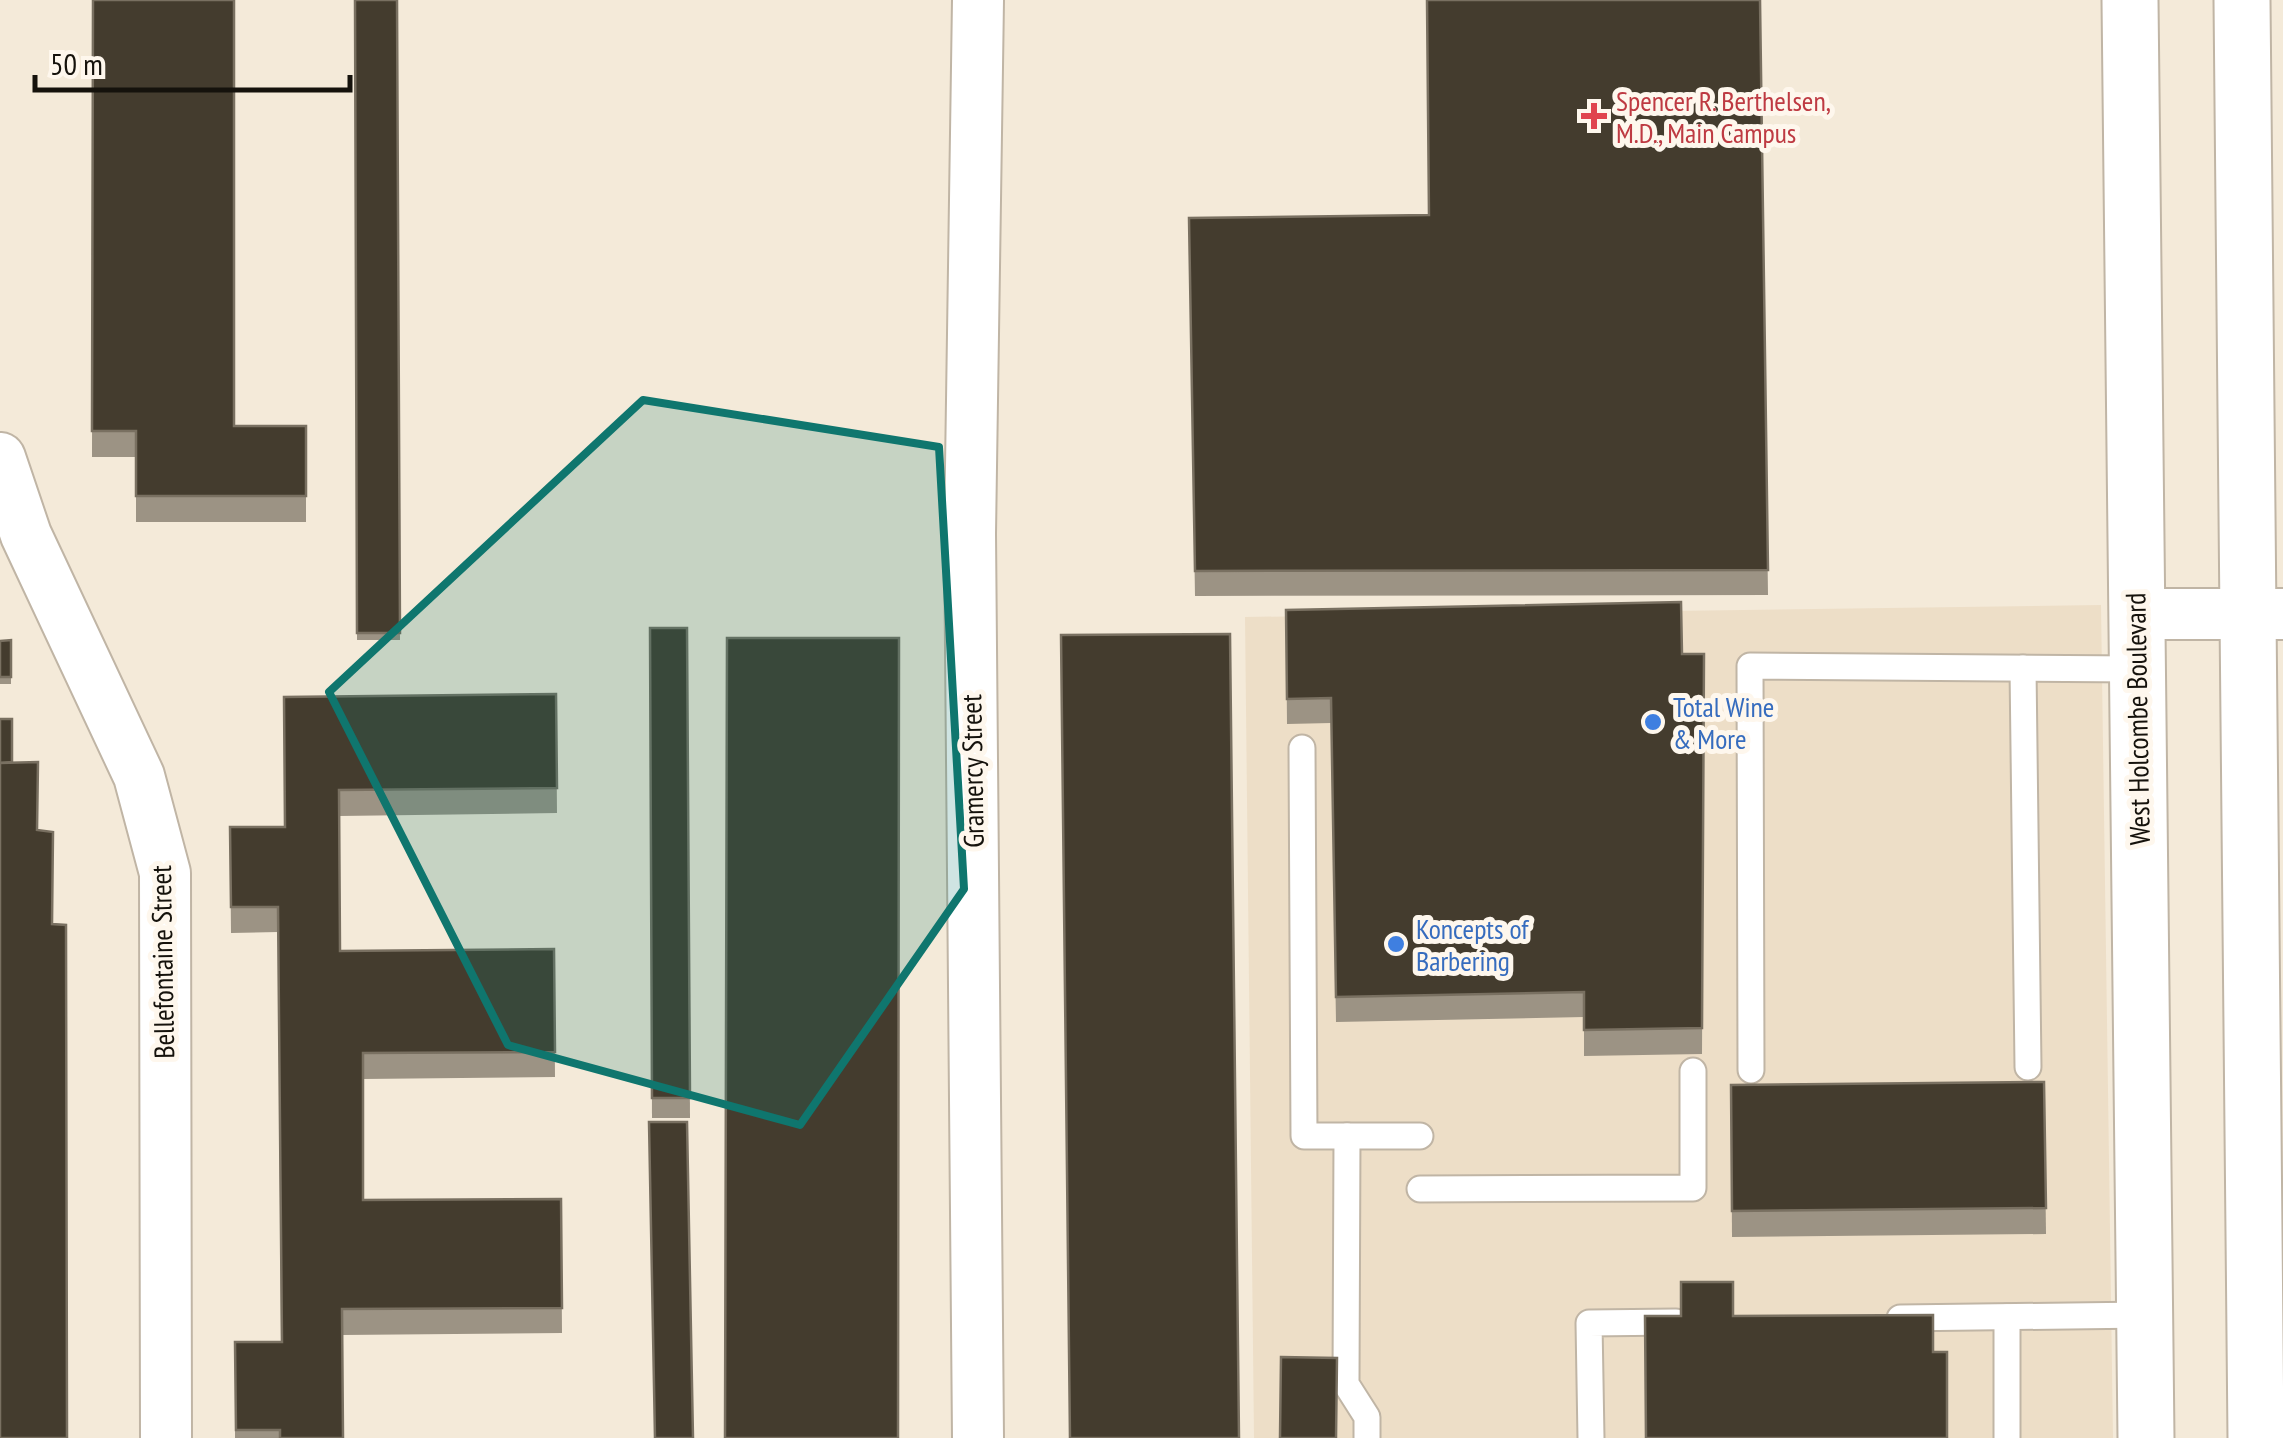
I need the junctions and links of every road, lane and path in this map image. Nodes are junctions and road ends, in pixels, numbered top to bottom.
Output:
1 (978, 0) edge
2 (2130, 0) edge
3 (2242, 0) edge
4 (0, 458) edge
5 (2135, 614) junction
6 (2265, 615) edge
7 (2024, 668) junction
8 (2135, 669) junction
9 (1302, 748) dead end
10 (2028, 1067) dead end
11 (1751, 1070) dead end
12 (1693, 1071) dead end
13 (1347, 1136) junction
14 (1420, 1136) dead end
15 (1420, 1189) dead end
16 (2145, 1315) junction
17 (2007, 1316) junction
18 (1870, 1319) edge
19 (1681, 1322) edge
20 (166, 1438) edge
21 (978, 1438) edge
22 (1367, 1438) edge
23 (1590, 1438) edge
24 (2008, 1438) edge
25 (2146, 1438) edge
26 (2256, 1438) edge

1 - 21 street, Gramercy Street
2 - 5 main road, West Holcombe Boulevard
3 - 6 main road
4 - 20 street, Bellefontaine Street
5 - 6 street
5 - 8 main road, West Holcombe Boulevard
6 - 26 main road
7 - 8 lane
7 - 10 lane
7 - 11 lane
8 - 16 main road, West Holcombe Boulevard
9 - 13 lane
12 - 15 lane
13 - 14 lane
13 - 22 lane
16 - 17 lane
16 - 25 main road, West Holcombe Boulevard
17 - 18 lane
17 - 24 lane
19 - 23 lane

